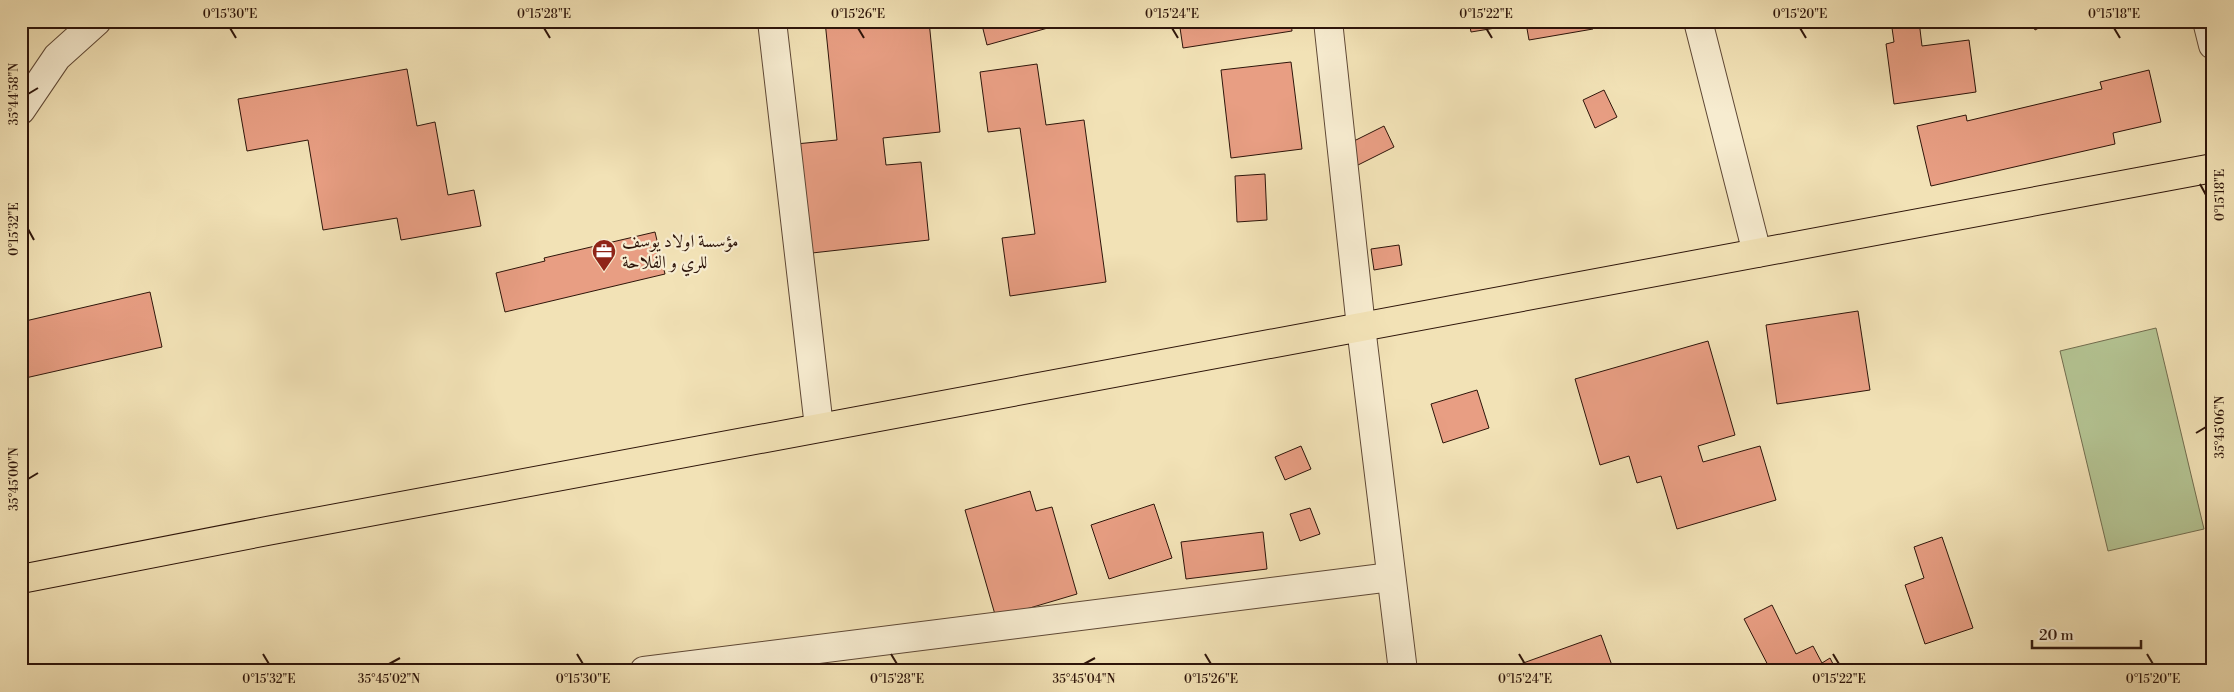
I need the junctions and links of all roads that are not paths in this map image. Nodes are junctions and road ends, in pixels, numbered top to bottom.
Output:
1 (97, 21) edge
2 (772, 21) edge
3 (1328, 21) edge
4 (1698, 21) edge
5 (2207, 21) edge
6 (2213, 45) edge
7 (21, 110) edge
8 (2213, 168) edge
9 (1757, 253) junction
10 (1361, 327) junction
11 (819, 427) junction
12 (1391, 577) junction
13 (21, 579) edge
14 (644, 671) edge
15 (1403, 671) edge

1 - 7 street
2 - 11 street
3 - 10 street
4 - 9 street
5 - 6 street
8 - 9 main road
9 - 10 main road
10 - 11 main road
10 - 12 street
11 - 13 main road
12 - 14 street
12 - 15 street

